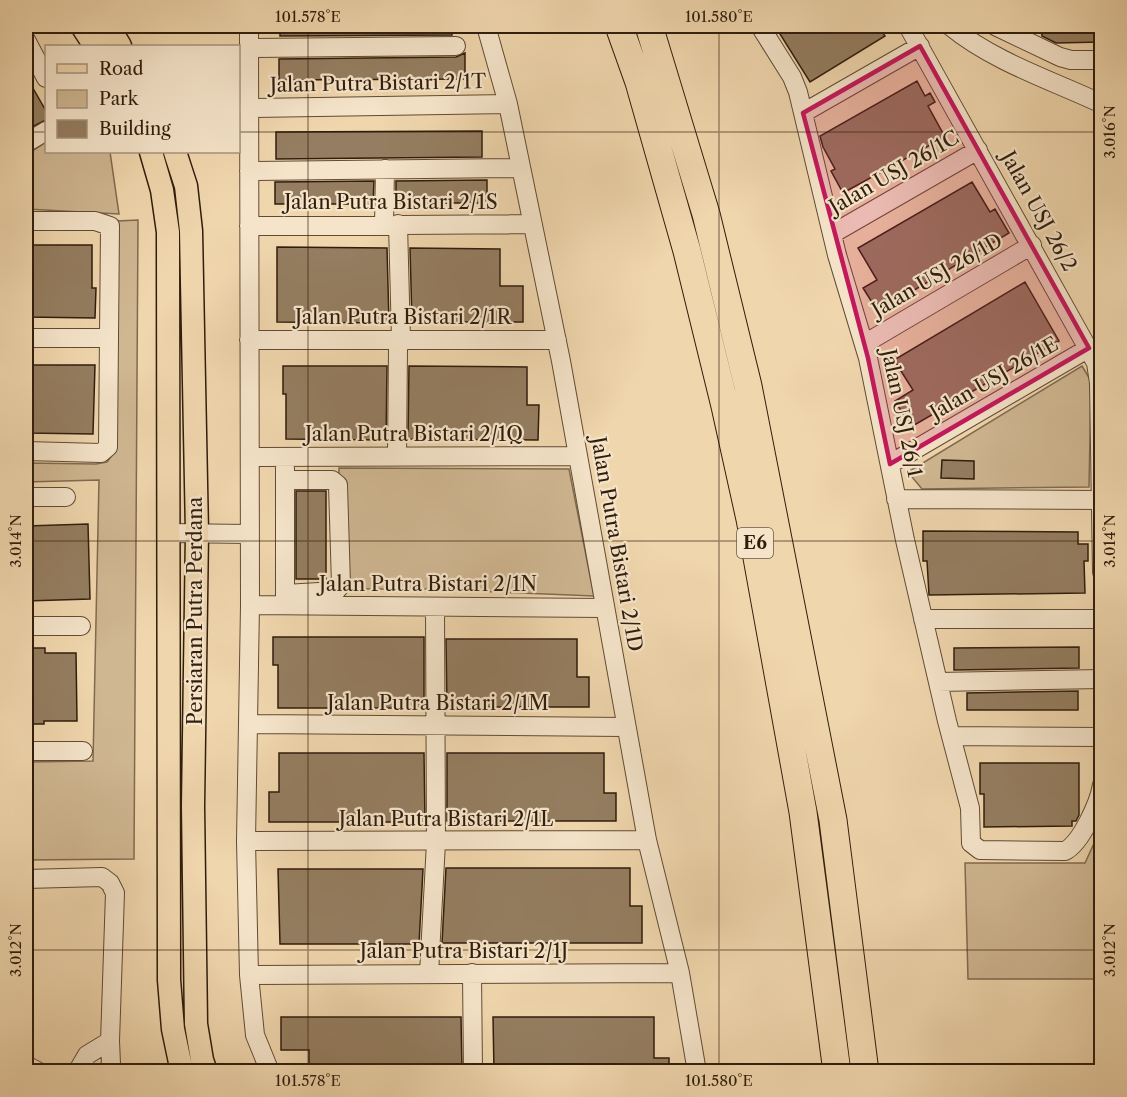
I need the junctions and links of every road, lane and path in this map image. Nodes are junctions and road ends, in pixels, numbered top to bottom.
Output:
1 (82, 26) edge
2 (108, 26) edge
3 (249, 26) edge
4 (486, 26) edge
5 (619, 26) edge
6 (649, 26) edge
7 (760, 26) edge
8 (908, 26) edge
9 (950, 26) edge
10 (995, 26) edge
11 (26, 40) edge
12 (94, 45) edge
13 (119, 45) edge
14 (456, 46) dead end
15 (920, 46) junction
16 (249, 48) junction
17 (1101, 60) edge
18 (45, 76) edge
19 (508, 104) junction
20 (1101, 104) edge
21 (248, 108) junction
22 (803, 113) junction
23 (45, 132) edge
24 (26, 143) edge
25 (978, 150) junction
26 (151, 153) edge
27 (175, 153) edge
28 (521, 168) junction
29 (386, 169) junction
30 (249, 171) junction
31 (26, 221) edge
32 (533, 224) junction
33 (391, 225) junction
34 (249, 226) junction
35 (832, 234) junction
36 (1032, 245) junction
37 (26, 338) edge
38 (109, 338) junction
39 (401, 339) junction
40 (249, 340) junction
41 (557, 340) junction
42 (864, 344) junction
43 (1089, 348) junction
44 (26, 452) edge
45 (578, 456) junction
46 (285, 457) junction
47 (397, 457) junction
48 (250, 458) junction
49 (890, 464) junction
50 (285, 480) junction
51 (66, 496) dead end
52 (26, 497) edge
53 (896, 499) junction
54 (1101, 500) edge
55 (169, 533) junction
56 (197, 533) junction
57 (250, 534) junction
58 (1101, 572) edge
59 (285, 600) junction
60 (250, 605) junction
61 (435, 607) junction
62 (605, 608) junction
63 (923, 619) junction
64 (1101, 619) edge
65 (26, 626) edge
66 (81, 626) dead end
67 (1101, 679) edge
68 (938, 682) junction
69 (248, 724) junction
70 (435, 726) junction
71 (627, 726) junction
72 (951, 736) junction
73 (1101, 737) edge
74 (26, 751) edge
75 (83, 751) dead end
76 (1101, 785) edge
77 (647, 840) junction
78 (246, 841) junction
79 (436, 842) junction
80 (26, 879) edge
81 (680, 973) junction
82 (429, 974) junction
83 (472, 974) junction
84 (249, 975) junction
85 (110, 1041) junction
86 (26, 1065) edge
87 (39, 1071) edge
88 (77, 1071) edge
89 (107, 1071) edge
90 (182, 1071) edge
91 (206, 1071) edge
92 (270, 1071) edge
93 (473, 1071) edge
94 (698, 1071) edge
95 (837, 1071) edge
96 (865, 1071) edge

1 - 12 main road
2 - 13 main road
3 - 16 street
4 - 19 street, Jalan Putra Bistari 2/1D
5 - 95 highway, E6
6 - 96 highway, E6
7 - 22 street, Jalan USJ 26/1
8 - 15 street, Jalan USJ 26/2
9 - 20 street
10 - 17 street
11 - 18 street
14 - 16 street
15 - 22 street
15 - 25 street, Jalan USJ 26/2
16 - 21 street
19 - 21 street, Jalan Putra Bistari 2/1T
19 - 28 street, Jalan Putra Bistari 2/1D
21 - 30 street
22 - 35 street, Jalan USJ 26/1
23 - 24 street
25 - 35 street, Jalan USJ 26/1C
25 - 36 street, Jalan USJ 26/2
26 - 55 main road, Persiaran Putra Perdana
27 - 56 main road, Persiaran Putra Perdana
28 - 29 street
28 - 32 street, Jalan Putra Bistari 2/1D
29 - 30 street
29 - 33 street
30 - 34 street
31 - 38 street
32 - 33 street, Jalan Putra Bistari 2/1S
32 - 41 street, Jalan Putra Bistari 2/1D
33 - 34 street, Jalan Putra Bistari 2/1S
33 - 39 street
34 - 40 street
35 - 42 street, Jalan USJ 26/1
36 - 42 street, Jalan USJ 26/1D
36 - 43 street, Jalan USJ 26/2
37 - 38 street
38 - 44 street
39 - 40 street, Jalan Putra Bistari 2/1R
39 - 41 street, Jalan Putra Bistari 2/1R
39 - 47 street
40 - 48 street
41 - 45 street, Jalan Putra Bistari 2/1D
42 - 49 street, Jalan USJ 26/1
43 - 49 street, Jalan USJ 26/1E
43 - 54 street, Jalan USJ 26/2
45 - 47 street, Jalan Putra Bistari 2/1Q
45 - 62 street, Jalan Putra Bistari 2/1D
46 - 47 street, Jalan Putra Bistari 2/1Q
46 - 48 street, Jalan Putra Bistari 2/1Q
46 - 50 street
48 - 57 street
49 - 53 street, Jalan USJ 26/1
50 - 59 street
50 - 59 street
51 - 52 street
53 - 54 street
53 - 63 street, Jalan USJ 26/1
54 - 58 street, Jalan USJ 26/2
55 - 56 street
55 - 90 main road, Persiaran Putra Perdana
56 - 57 street
56 - 91 main road, Persiaran Putra Perdana
57 - 60 street
59 - 60 street, Jalan Putra Bistari 2/1N
59 - 61 street, Jalan Putra Bistari 2/1N
60 - 69 street
61 - 62 street, Jalan Putra Bistari 2/1N
61 - 70 street
62 - 71 street, Jalan Putra Bistari 2/1D
63 - 64 street
63 - 68 street, Jalan USJ 26/1
65 - 66 street
67 - 68 street
68 - 72 street, Jalan USJ 26/1
69 - 70 street, Jalan Putra Bistari 2/1M
69 - 78 street
70 - 71 street, Jalan Putra Bistari 2/1M
70 - 79 street
71 - 77 street, Jalan Putra Bistari 2/1D
72 - 73 street
72 - 76 street, Jalan USJ 26/1
74 - 75 street
77 - 79 street, Jalan Putra Bistari 2/1L
77 - 81 street, Jalan Putra Bistari 2/1D
78 - 79 street, Jalan Putra Bistari 2/1L
78 - 84 street
79 - 82 street
80 - 85 street
81 - 83 street, Jalan Putra Bistari 2/1J
81 - 94 street, Jalan Putra Bistari 2/1D
82 - 83 street, Jalan Putra Bistari 2/1J
82 - 84 street, Jalan Putra Bistari 2/1J
83 - 93 street
84 - 92 street
85 - 88 street
85 - 89 street
86 - 87 street

